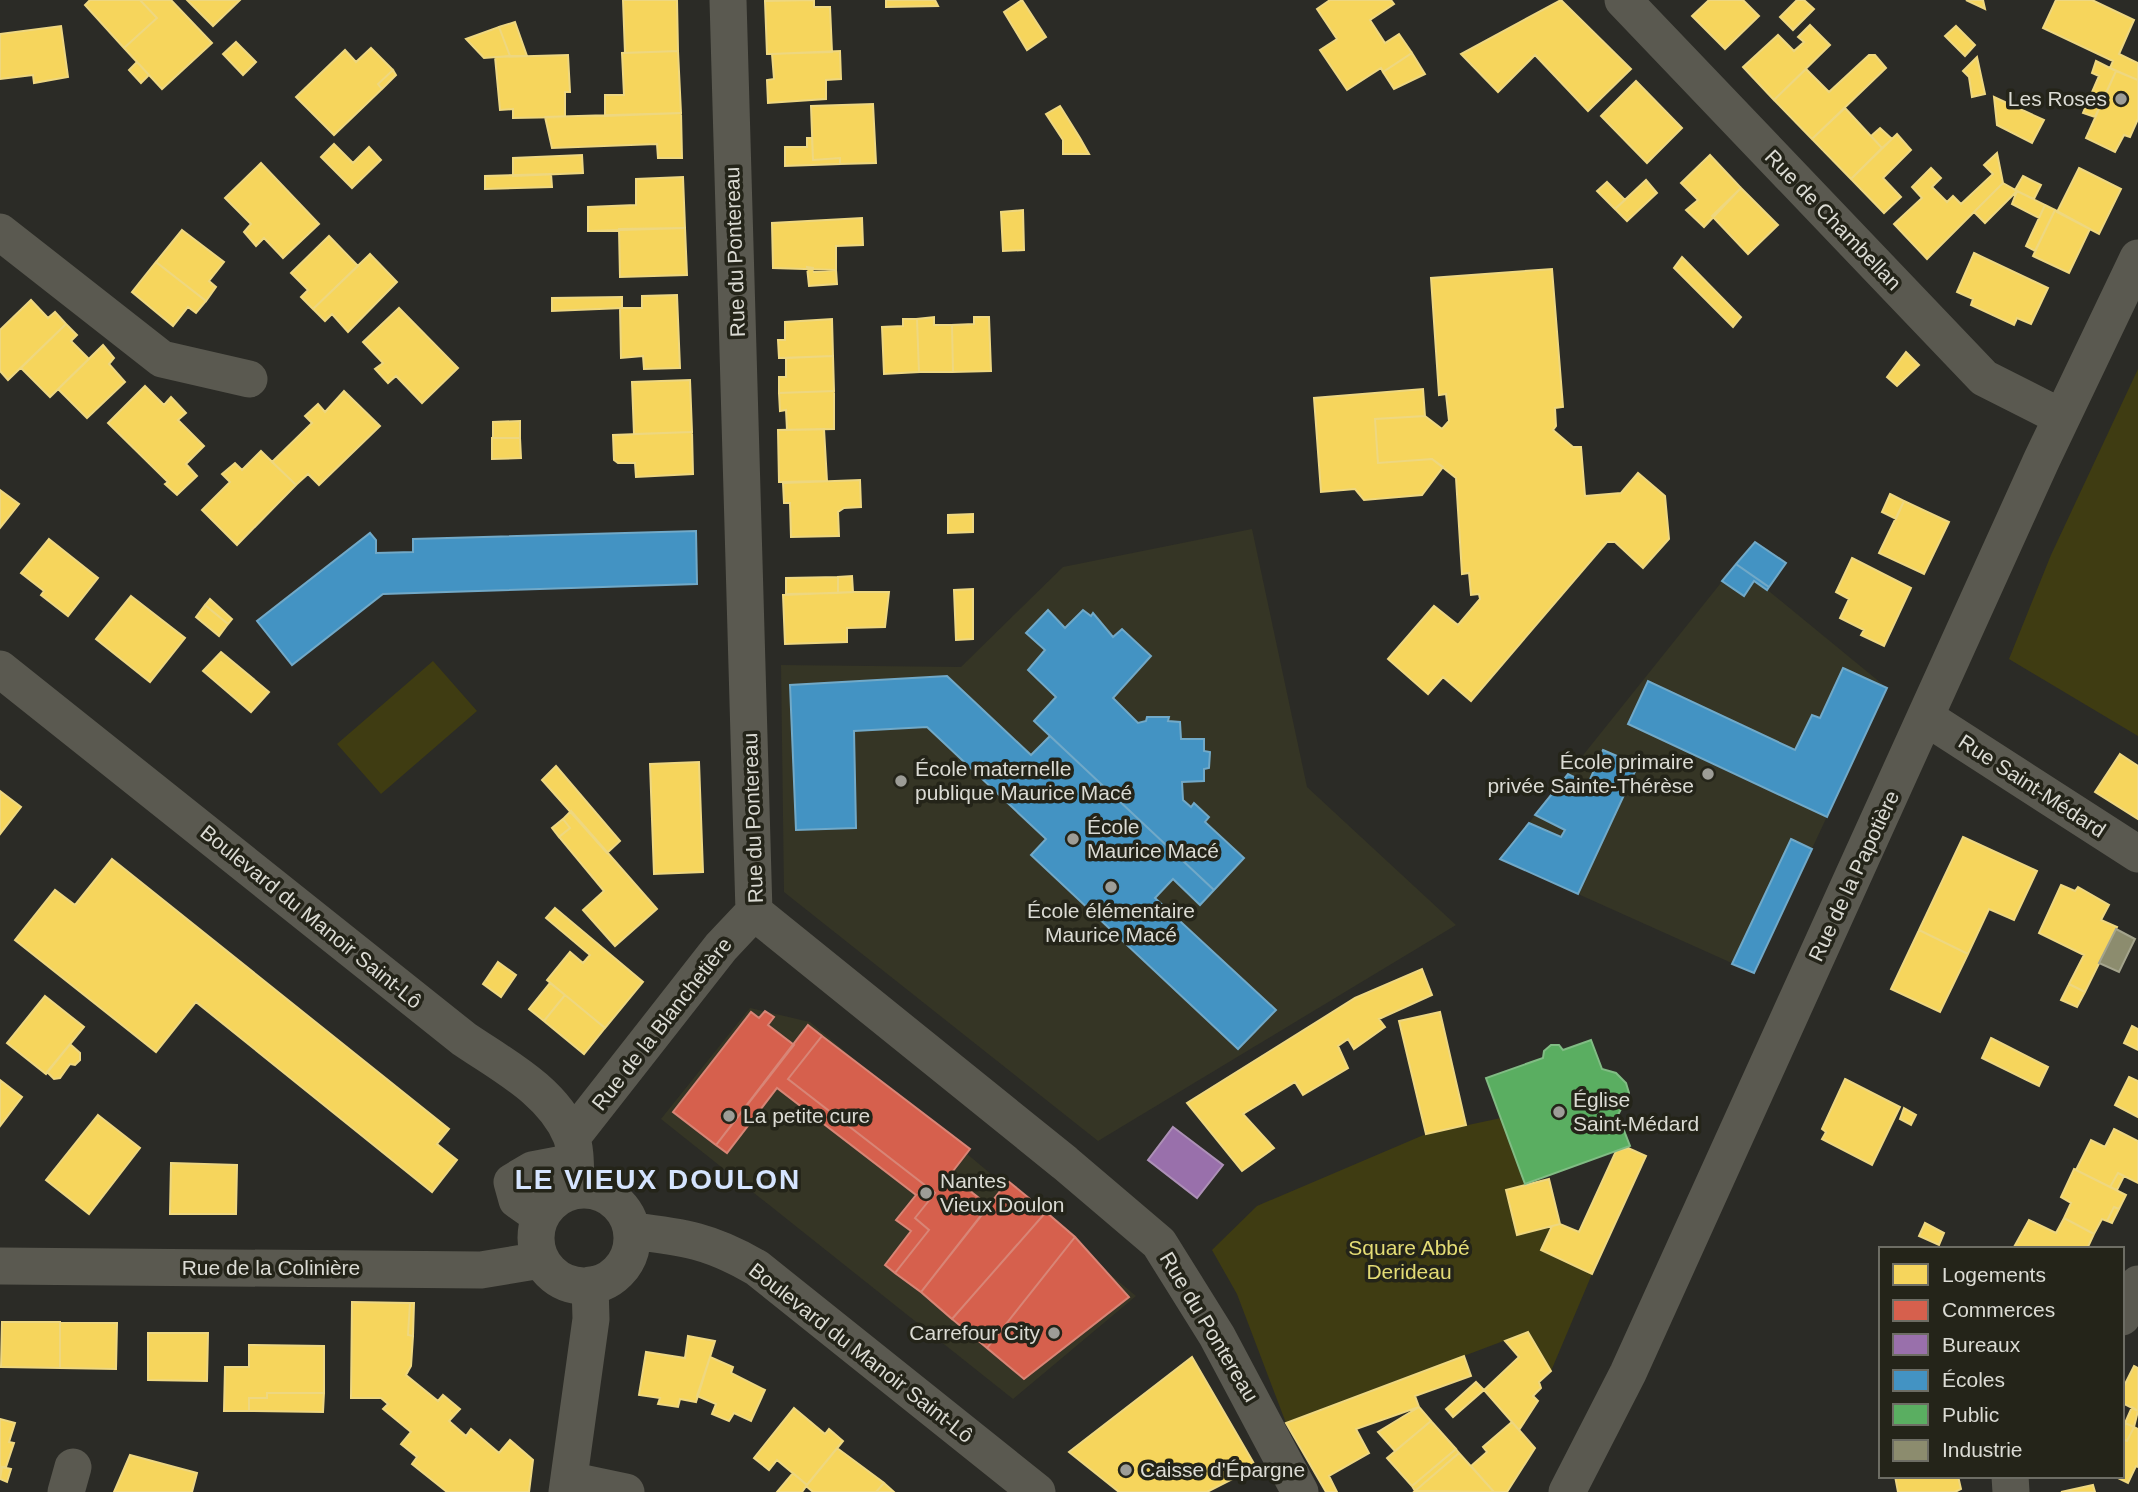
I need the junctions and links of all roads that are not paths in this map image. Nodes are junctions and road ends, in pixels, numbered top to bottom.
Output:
1 (728, 0) edge
2 (1623, 0) edge
3 (0, 232) edge
4 (2138, 258) edge
5 (248, 379) dead end
6 (2062, 417) junction
7 (0, 669) edge
8 (1927, 718) junction
9 (2138, 854) edge
10 (754, 912) junction
11 (574, 1163) junction
12 (632, 1231) junction
13 (541, 1260) junction
14 (0, 1266) edge
15 (2138, 1284) edge
16 (590, 1285) junction
17 (2124, 1313) edge
18 (568, 1486) edge
19 (626, 1492) edge
20 (1037, 1492) edge
21 (1300, 1492) edge
22 (1567, 1492) edge

1 - 10 street, Rue du Pontereau
2 - 6 street, Rue de Chambellan
3 - 5 street
4 - 6 street, Rue de la Papotière
6 - 8 street, Rue de la Papotière
7 - 11 street, Boulevard du Manoir Saint-Lô
8 - 9 street, Rue Saint-Médard
8 - 22 street, Rue de la Papotière
10 - 11 street, Rue de la Blanchetière
10 - 21 street, Rue du Pontereau
11 - 12 street
11 - 13 street, Rue de la Blanchetière
12 - 16 street
12 - 20 street, Boulevard du Manoir Saint-Lô
13 - 14 street, Rue de la Colinière
13 - 16 street
15 - 17 street
16 - 18 street
18 - 19 street

